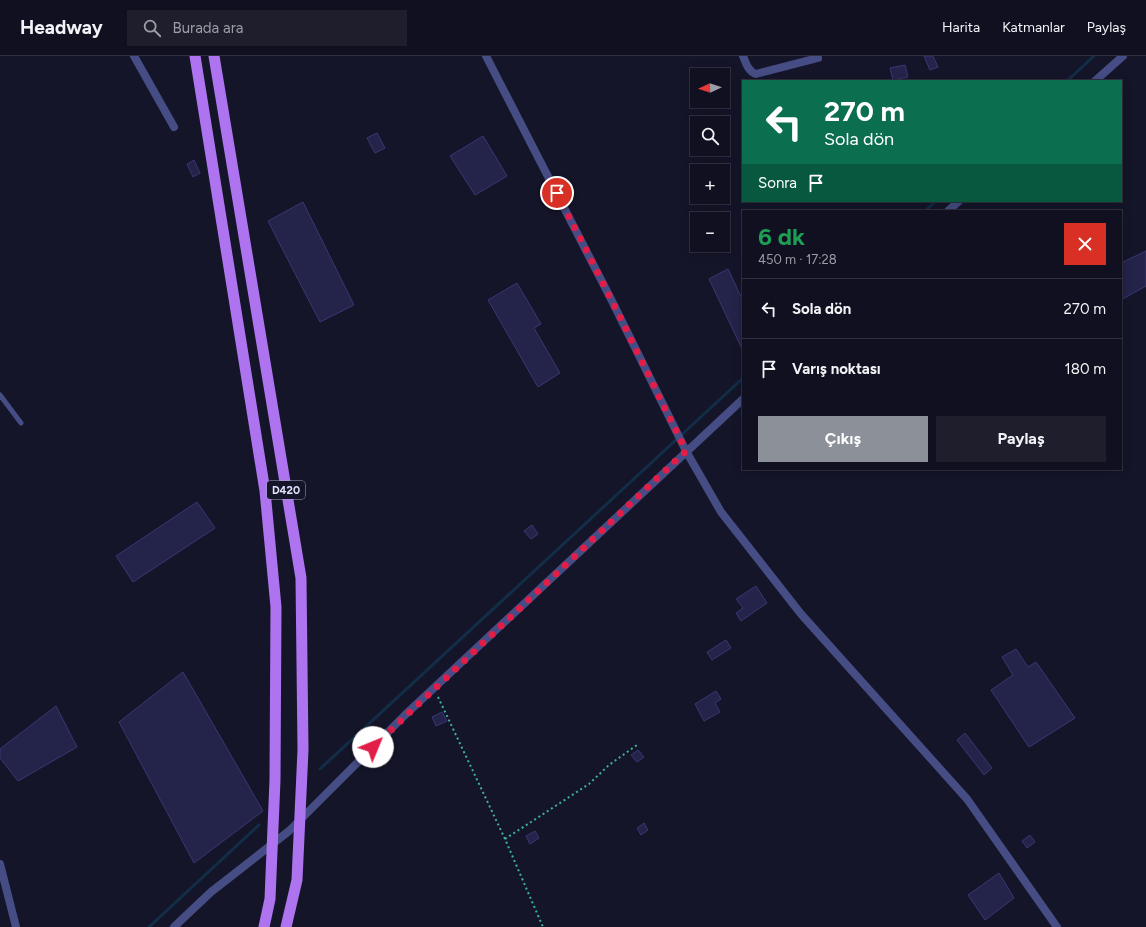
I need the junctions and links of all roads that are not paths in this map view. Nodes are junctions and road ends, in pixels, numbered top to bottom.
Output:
1 (134, 56) edge
2 (195, 56) edge
3 (214, 56) edge
4 (486, 56) edge
5 (743, 56) edge
6 (1123, 56) edge
7 (818, 58) dead end
8 (1096, 80) edge
9 (174, 128) dead end
10 (958, 202) edge
11 (949, 210) edge
12 (0, 395) edge
13 (742, 400) edge
14 (20, 423) dead end
15 (686, 451) junction
16 (299, 820) junction
17 (273, 843) junction
18 (0, 864) edge
19 (16, 927) edge
20 (174, 927) edge
21 (264, 927) edge
22 (286, 927) edge
23 (1057, 927) edge

1 - 9 street
2 - 17 main road, D420
3 - 16 main road, D420
4 - 15 street
5 - 7 street
6 - 8 street
10 - 11 street
12 - 14 lane
13 - 15 street
15 - 16 street
15 - 23 street
16 - 17 street
16 - 22 main road, D420
17 - 20 street
17 - 21 main road, D420
18 - 19 street

